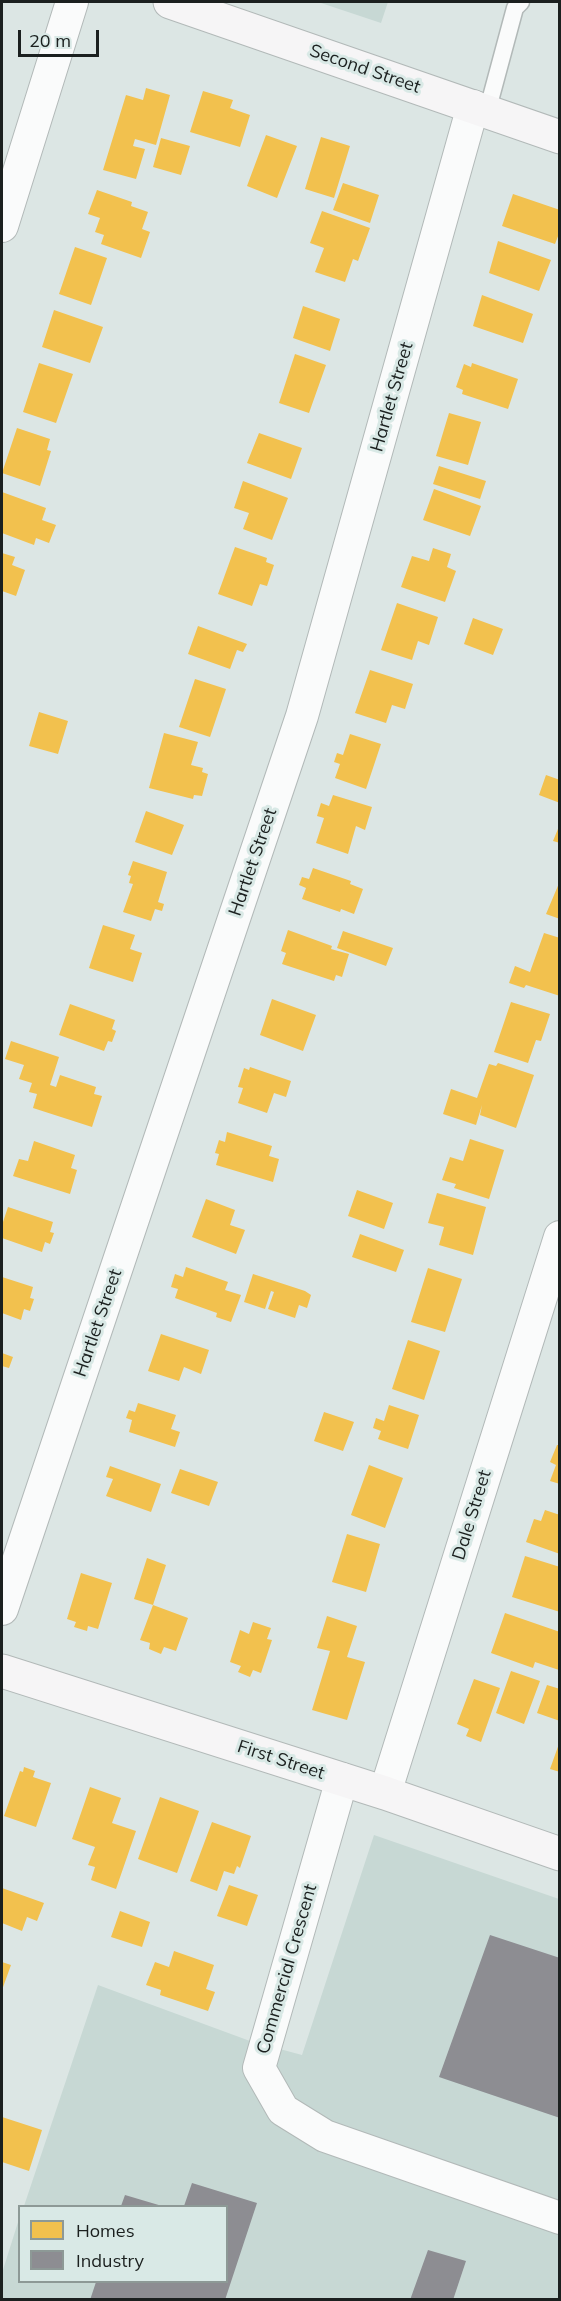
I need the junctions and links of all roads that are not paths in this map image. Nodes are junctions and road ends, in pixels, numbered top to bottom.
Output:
1 (72, 2) edge
2 (170, 2) edge
3 (521, 2) edge
4 (480, 109) junction
5 (560, 137) edge
6 (2, 226) edge
7 (560, 1237) edge
8 (2, 1609) edge
9 (2, 1671) edge
10 (342, 1779) junction
11 (385, 1793) junction
12 (560, 1854) edge
13 (560, 2218) edge

1 - 6 street
2 - 4 street, Second Street
3 - 4 lane
4 - 5 street, Second Street
4 - 8 street, Hartlet Street
7 - 11 street, Dale Street
9 - 10 street, First Street
10 - 11 street, First Street
10 - 13 street, Commercial Crescent
11 - 12 street, First Street

